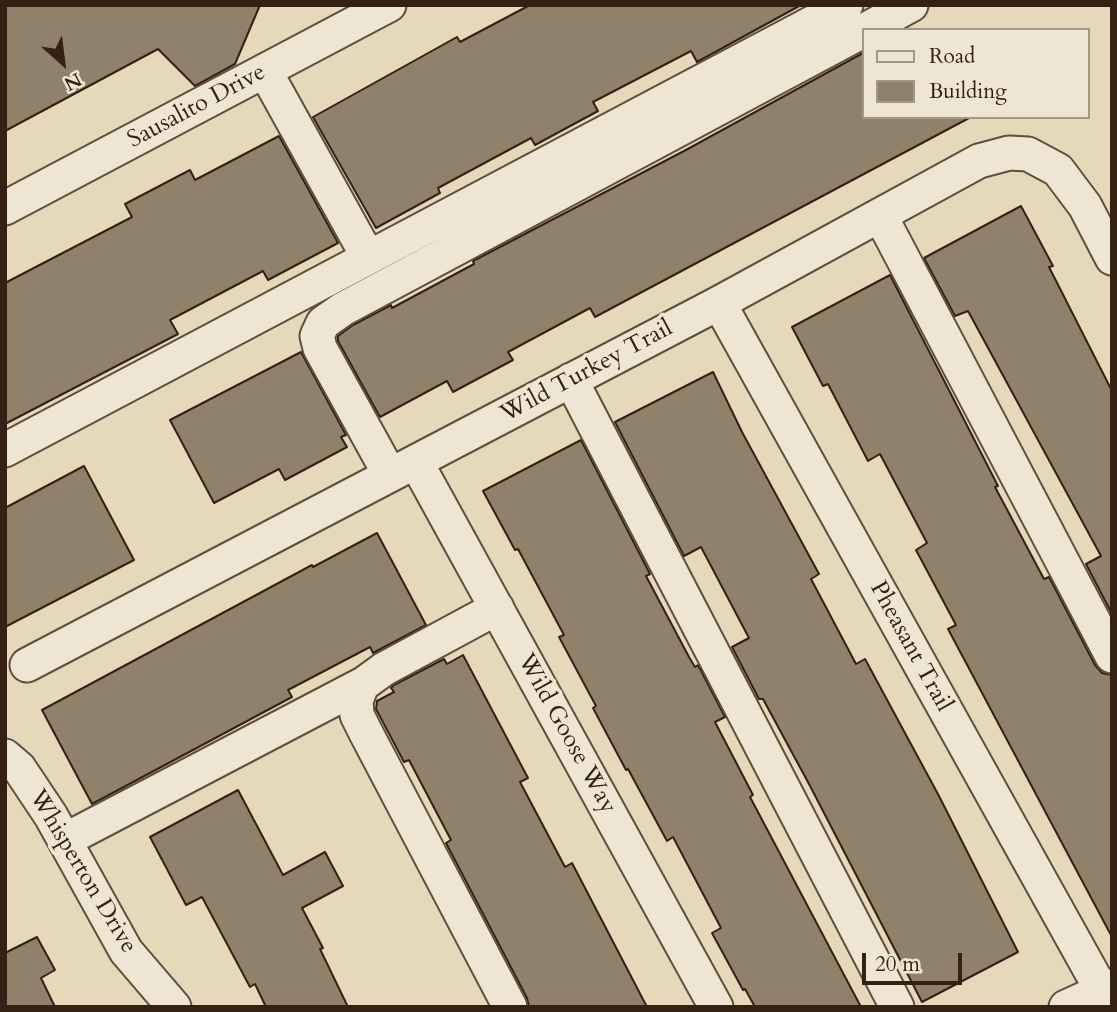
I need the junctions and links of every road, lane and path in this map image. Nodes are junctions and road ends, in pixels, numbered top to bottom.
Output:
1 (389, 5) edge
2 (846, 5) edge
3 (911, 5) edge
4 (868, 28) edge
5 (862, 31) edge
6 (265, 71) junction
7 (8, 201) edge
8 (880, 215) junction
9 (368, 257) junction
10 (1112, 258) edge
11 (719, 303) junction
12 (571, 380) junction
13 (5, 450) edge
14 (403, 468) junction
15 (497, 608) junction
16 (1112, 656) edge
17 (27, 664) dead end
18 (365, 683) junction
19 (12, 762) edge
20 (65, 840) junction
21 (1107, 988) edge
22 (174, 1007) edge
23 (510, 1007) edge
24 (716, 1007) edge
25 (897, 1007) edge
26 (1066, 1007) edge

1 - 6 street, Sausalito Drive
2 - 9 street
3 - 4 street
5 - 14 street, Wild Goose Way
6 - 7 street, Sausalito Drive
6 - 9 street
8 - 10 street, Wild Turkey Trail
8 - 11 street, Wild Turkey Trail
8 - 16 street
9 - 13 street
11 - 12 street, Wild Turkey Trail
11 - 21 street, Pheasant Trail
12 - 14 street, Wild Turkey Trail
12 - 25 street
14 - 15 street, Wild Goose Way
14 - 17 street, Wild Turkey Trail
15 - 18 street
15 - 24 street, Wild Goose Way
18 - 20 street
18 - 23 street
19 - 20 street, Whisperton Drive
20 - 22 street, Whisperton Drive
21 - 26 street

